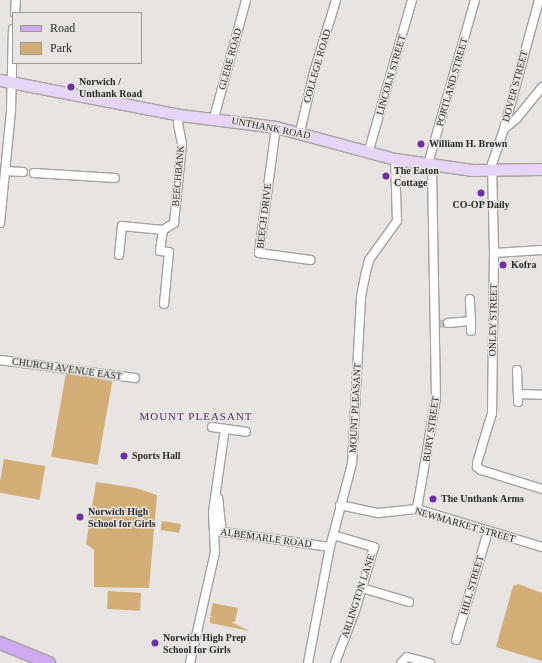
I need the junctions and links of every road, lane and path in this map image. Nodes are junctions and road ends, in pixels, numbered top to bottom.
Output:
1 (16, 0) edge
2 (246, 0) edge
3 (336, 0) edge
4 (412, 0) edge
5 (475, 0) edge
6 (539, 0) edge
7 (15, 12) edge
8 (12, 37) edge
9 (6, 80) edge
10 (542, 87) edge
11 (180, 115) junction
12 (214, 118) junction
13 (276, 127) junction
14 (504, 129) junction
15 (300, 132) junction
16 (369, 150) junction
17 (395, 159) junction
18 (430, 164) junction
19 (542, 169) edge
20 (5, 171) junction
21 (492, 171) junction
22 (23, 172) dead end
23 (34, 173) dead end
24 (115, 178) dead end
25 (0, 223) edge
26 (163, 230) junction
27 (542, 250) edge
28 (494, 253) junction
29 (119, 255) dead end
30 (312, 260) dead end
31 (470, 299) dead end
32 (164, 304) dead end
33 (471, 321) junction
34 (440, 323) junction
35 (471, 331) dead end
36 (0, 360) edge
37 (517, 370) dead end
38 (135, 378) dead end
39 (518, 394) junction
40 (542, 396) edge
41 (518, 402) dead end
42 (212, 427) dead end
43 (225, 429) junction
44 (246, 432) dead end
45 (542, 489) edge
46 (340, 505) junction
47 (417, 509) junction
48 (488, 530) junction
49 (216, 531) junction
50 (333, 535) junction
51 (330, 547) junction
52 (542, 547) edge
53 (362, 588) junction
54 (409, 602) dead end
55 (456, 640) dead end
56 (0, 643) edge
57 (0, 651) edge
58 (47, 662) edge
59 (190, 663) edge
60 (308, 663) edge
61 (336, 663) edge
62 (401, 663) edge
63 (430, 663) edge

1 - 7 street
2 - 12 street, GLEBE ROAD
3 - 15 street, COLLEGE ROAD
4 - 16 street, LINCOLN STREET
5 - 18 street, PORTLAND STREET
6 - 14 street, DOVER STREET
8 - 9 street
9 - 11 street, UNTHANK ROAD
9 - 20 street
10 - 14 street
11 - 12 street, UNTHANK ROAD
11 - 26 street, BEECHBANK
12 - 13 street, UNTHANK ROAD
13 - 15 street, UNTHANK ROAD
13 - 30 street, BEECH DRIVE
14 - 21 street, DOVER STREET
15 - 16 street, UNTHANK ROAD
16 - 17 street, UNTHANK ROAD
17 - 18 street, UNTHANK ROAD
17 - 46 street, MOUNT PLEASANT
18 - 21 street, UNTHANK ROAD
18 - 34 street, BURY STREET
19 - 21 street, UNTHANK ROAD
20 - 22 street
20 - 25 street
21 - 28 street, ONLEY STREET
23 - 24 street
26 - 29 street
26 - 32 street
27 - 28 street
28 - 45 street, ONLEY STREET
31 - 33 street
33 - 34 street
33 - 35 street
34 - 47 street, BURY STREET
36 - 38 street, CHURCH AVENUE EAST
37 - 39 street
39 - 40 street
39 - 41 street
42 - 43 street
43 - 44 street
43 - 49 street
46 - 47 street, NEWMARKET STREET
46 - 50 street, MOUNT PLEASANT
47 - 48 street, NEWMARKET STREET
48 - 52 street, NEWMARKET STREET
48 - 55 street, HILL STREET
49 - 51 street, ALBEMARLE ROAD
49 - 59 street, ALBEMARLE ROAD
50 - 51 street, MOUNT PLEASANT
50 - 53 street, ARLINGTON LANE
51 - 60 street, MOUNT PLEASANT
53 - 54 street
53 - 61 street, ARLINGTON LANE
56 - 58 main road
57 - 58 main road
62 - 63 street

